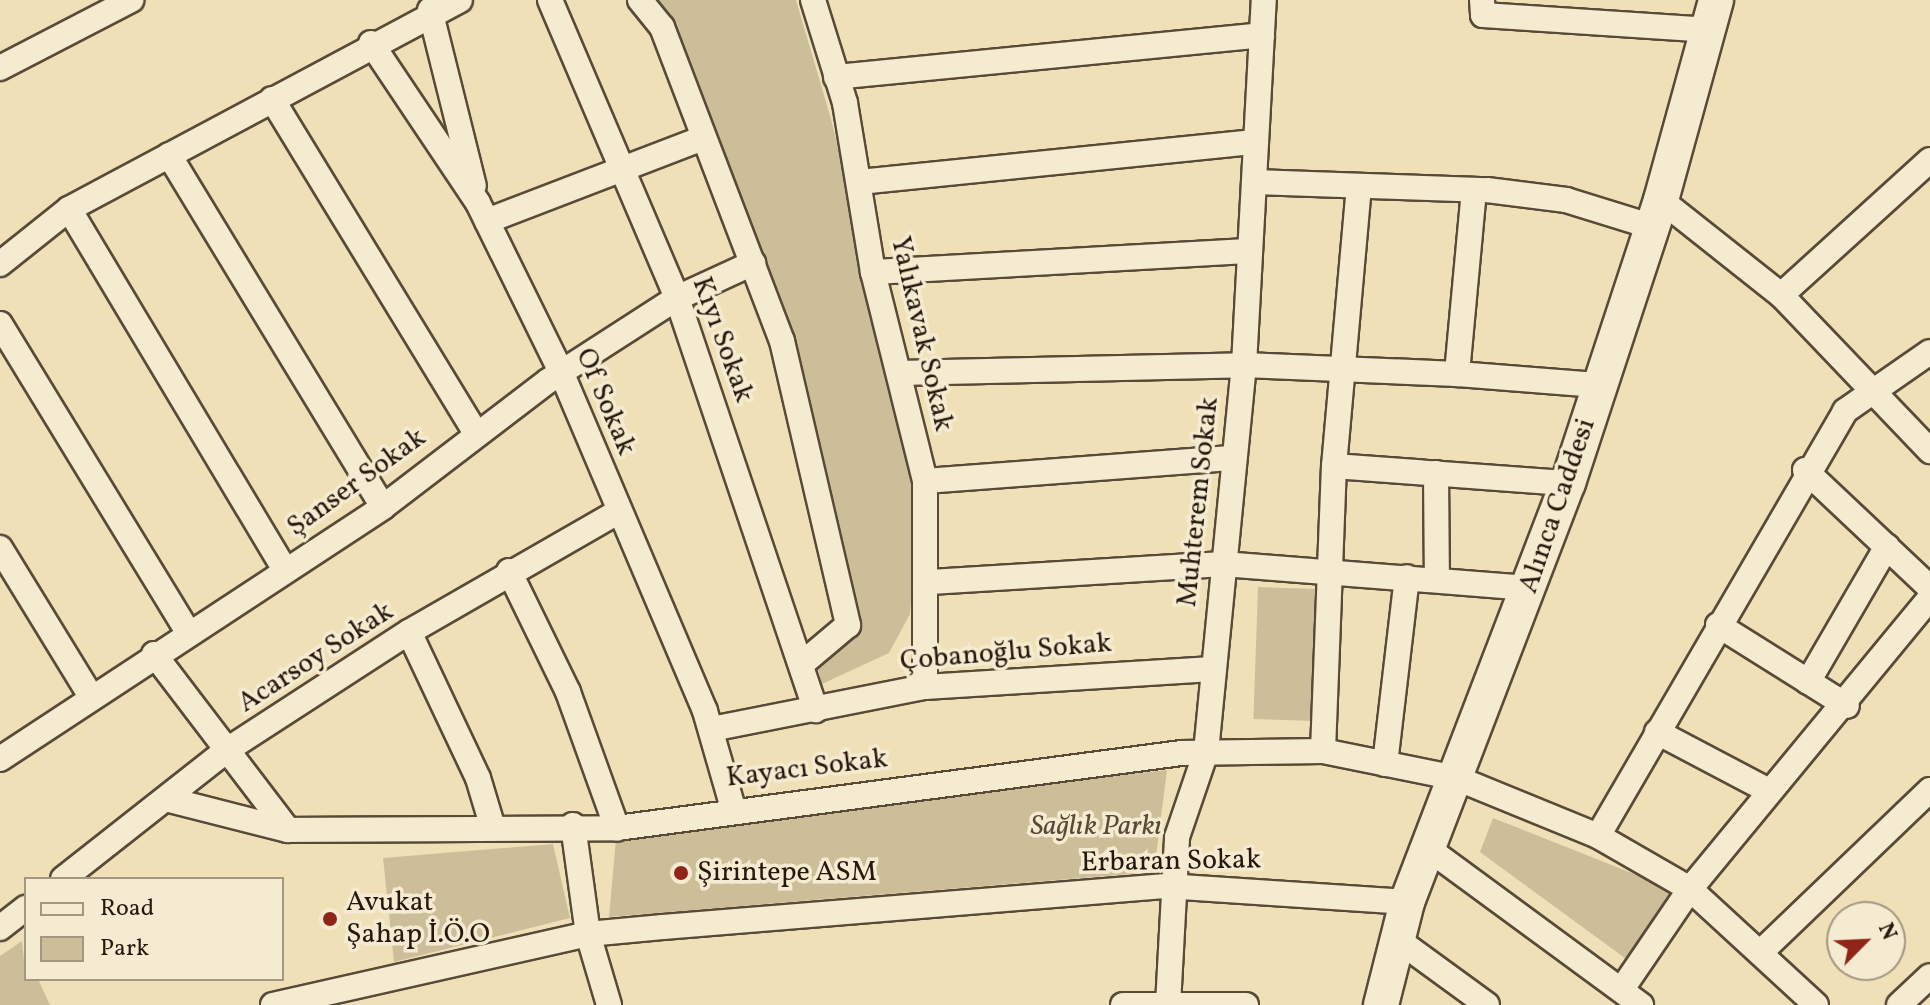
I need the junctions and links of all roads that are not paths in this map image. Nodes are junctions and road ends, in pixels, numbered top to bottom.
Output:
1 (131, 0) edge
2 (460, 0) edge
3 (550, 0) edge
4 (640, 0) edge
5 (813, 0) edge
6 (1264, 0) edge
7 (1482, 0) edge
8 (430, 10) junction
9 (1711, 15) edge
10 (1262, 35) junction
11 (371, 43) junction
12 (0, 68) edge
13 (836, 77) junction
14 (272, 99) junction
15 (701, 139) junction
16 (1255, 142) junction
17 (169, 155) junction
18 (1930, 160) edge
19 (616, 167) junction
20 (859, 182) junction
21 (1254, 182) junction
22 (1359, 186) junction
23 (1474, 190) junction
24 (69, 209) junction
25 (482, 212) junction
26 (1655, 213) junction
27 (1248, 251) junction
28 (753, 263) junction
29 (0, 264) edge
30 (873, 272) junction
31 (1781, 295) junction
32 (677, 298) junction
33 (0, 324) edge
34 (1930, 352) edge
35 (1244, 365) junction
36 (1345, 370) junction
37 (899, 373) junction
38 (562, 374) junction
39 (1457, 374) junction
40 (1598, 385) junction
41 (1873, 393) junction
42 (475, 432) junction
43 (1930, 451) edge
44 (1234, 458) junction
45 (1334, 466) junction
46 (1805, 470) junction
47 (1436, 473) junction
48 (925, 481) junction
49 (1568, 483) junction
50 (383, 507) junction
51 (618, 512) junction
52 (1887, 546) junction
53 (0, 548) edge
54 (1223, 564) junction
55 (285, 570) junction
56 (1333, 570) junction
57 (509, 571) junction
58 (1407, 577) junction
59 (1437, 580) junction
60 (930, 582) junction
61 (1531, 588) junction
62 (1930, 588) edge
63 (1930, 598) edge
64 (1718, 625) junction
65 (188, 632) junction
66 (409, 632) junction
67 (154, 654) junction
68 (804, 662) junction
69 (1212, 669) junction
70 (1808, 682) junction
71 (925, 687) junction
72 (90, 695) junction
73 (1847, 706) junction
74 (816, 710) junction
75 (712, 729) junction
76 (1657, 732) junction
77 (227, 750) junction
78 (1323, 751) junction
79 (1206, 752) junction
80 (0, 759) edge
81 (1385, 764) junction
82 (1456, 778) junction
83 (1767, 790) junction
84 (1930, 790) edge
85 (166, 799) junction
86 (733, 808) junction
87 (573, 825) junction
88 (493, 828) junction
89 (617, 828) junction
90 (288, 830) junction
91 (1598, 836) junction
92 (1430, 850) junction
93 (66, 877) edge
94 (1175, 887) junction
95 (1690, 889) junction
96 (1407, 902) junction
97 (24, 910) edge
98 (0, 928) edge
99 (588, 934) junction
100 (1398, 940) junction
101 (1763, 950) junction
102 (1930, 976) edge
103 (1622, 989) junction
104 (1168, 1003) edge
105 (273, 1005) edge
106 (609, 1005) edge
107 (1123, 1005) edge
108 (1246, 1005) edge
109 (1381, 1005) edge
110 (1487, 1005) edge
111 (1641, 1005) edge
112 (1816, 1005) edge
113 (1899, 1005) edge

1 - 12 street
2 - 8 street
3 - 19 street, Kıyı Sokak
4 - 15 street
5 - 13 street, Yalıkavak Sokak
6 - 10 street, Muhterem Sokak
7 - 9 street
8 - 11 street
8 - 25 street
9 - 26 main road, Alınca Caddesi
10 - 13 street
10 - 16 street, Muhterem Sokak
11 - 14 street
11 - 25 street, Of Sokak
13 - 20 street, Yalıkavak Sokak
14 - 17 street
14 - 42 street
15 - 19 street
15 - 28 street
16 - 20 street
16 - 21 street, Muhterem Sokak
17 - 24 street
17 - 50 street
18 - 31 street
19 - 25 street
19 - 32 street, Kıyı Sokak
20 - 30 street, Yalıkavak Sokak
21 - 22 street
21 - 27 street, Muhterem Sokak
22 - 23 street
22 - 36 street
23 - 26 street
23 - 39 street
24 - 29 street
24 - 55 street
25 - 38 street, Of Sokak
26 - 31 street
26 - 40 main road, Alınca Caddesi
27 - 30 street
27 - 35 street, Muhterem Sokak
28 - 32 street, Şanser Sokak
28 - 68 street
30 - 37 street, Yalıkavak Sokak
31 - 41 street
32 - 38 street, Şanser Sokak
32 - 68 street, Kıyı Sokak
33 - 65 street
34 - 41 street
35 - 36 street
35 - 37 street
35 - 44 street, Muhterem Sokak
36 - 39 street
36 - 45 street
37 - 48 street, Yalıkavak Sokak
38 - 42 street, Şanser Sokak
38 - 51 street, Of Sokak
39 - 40 street
40 - 49 main road, Alınca Caddesi
41 - 43 street
41 - 46 street
42 - 50 street, Şanser Sokak
44 - 48 street
44 - 54 street, Muhterem Sokak
45 - 47 street
45 - 56 street
46 - 52 street
46 - 64 street
47 - 49 street
47 - 59 street
48 - 60 street, Yalıkavak Sokak
49 - 61 main road, Alınca Caddesi
50 - 55 street, Şanser Sokak
51 - 57 street, Acarsoy Sokak
51 - 75 street, Of Sokak
52 - 62 street
52 - 70 street
53 - 72 street
54 - 56 street
54 - 60 street
54 - 69 street, Muhterem Sokak
55 - 65 street, Şanser Sokak
56 - 58 street
56 - 78 street
57 - 66 street, Acarsoy Sokak
57 - 89 street
58 - 59 street
58 - 81 street
59 - 61 street
60 - 71 street, Yalıkavak Sokak
61 - 82 main road, Alınca Caddesi
63 - 73 street
64 - 70 street
64 - 76 street
65 - 67 street, Şanser Sokak
66 - 77 street, Acarsoy Sokak
66 - 88 street
67 - 72 street, Şanser Sokak
67 - 77 street
68 - 74 street, Kıyı Sokak
69 - 71 street, Çobanoğlu Sokak
69 - 79 street, Muhterem Sokak
70 - 73 street
71 - 74 street, Çobanoğlu Sokak
72 - 80 street, Şanser Sokak
73 - 83 street
74 - 75 street, Çobanoğlu Sokak
75 - 86 street, Of Sokak
76 - 83 street
76 - 91 street
77 - 85 street, Acarsoy Sokak
77 - 90 street
78 - 79 street, Kayacı Sokak
78 - 81 street, Kayacı Sokak
79 - 86 street, Kayacı Sokak
79 - 94 street, Muhterem Sokak
81 - 82 street, Kayacı Sokak
82 - 91 street, Kayacı Sokak
82 - 92 main road, Alınca Caddesi
83 - 95 street
84 - 101 street
85 - 90 street, Kayacı Sokak
85 - 93 street, Acarsoy Sokak
86 - 89 street, Kayacı Sokak
87 - 88 street, Kayacı Sokak
87 - 89 street, Kayacı Sokak
87 - 99 street
88 - 90 street, Kayacı Sokak
91 - 95 street, Kayacı Sokak
92 - 96 main road, Alınca Caddesi
92 - 103 street
94 - 96 street, Erbaran Sokak
94 - 99 street, Erbaran Sokak
94 - 104 street, Muhterem Sokak
95 - 101 street, Kayacı Sokak
95 - 103 street
96 - 100 main road, Alınca Caddesi
97 - 98 street
99 - 105 street, Erbaran Sokak
99 - 106 street
100 - 109 main road, Alınca Caddesi
100 - 110 street
101 - 112 street, Kayacı Sokak
102 - 113 street
103 - 111 street
104 - 107 street
104 - 108 street

